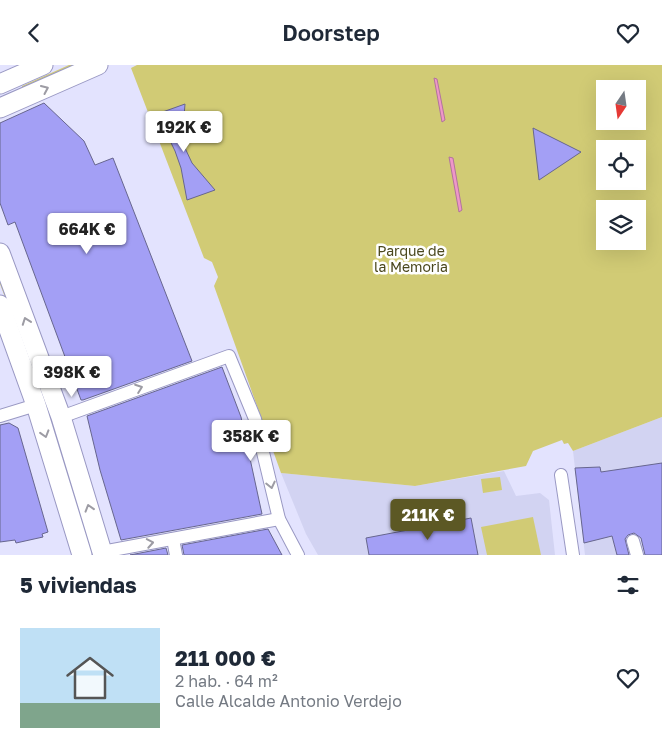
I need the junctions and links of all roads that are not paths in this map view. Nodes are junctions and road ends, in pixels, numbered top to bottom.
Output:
1 (43, 65) edge
2 (98, 65) edge
3 (0, 84) edge
4 (0, 108) edge
5 (0, 253) edge
6 (0, 305) edge
7 (4, 326) edge
8 (36, 405) junction
9 (0, 416) edge
10 (61, 417) junction
11 (561, 475) dead end
12 (279, 519) junction
13 (173, 539) junction
14 (633, 541) dead end
15 (103, 553) edge
16 (82, 555) edge
17 (176, 555) edge
18 (298, 555) edge
19 (573, 555) edge
20 (637, 555) edge

1 - 3 main road
4 -> 2 main road
10 -> 5 main road
6 - 7 main road
7 - 8 main road
8 - 9 street
8 -> 16 main road
10 -> 12 street
15 -> 10 main road
11 - 19 street
12 - 13 street
12 - 18 street
15 -> 13 street
13 - 17 street
14 - 20 street

